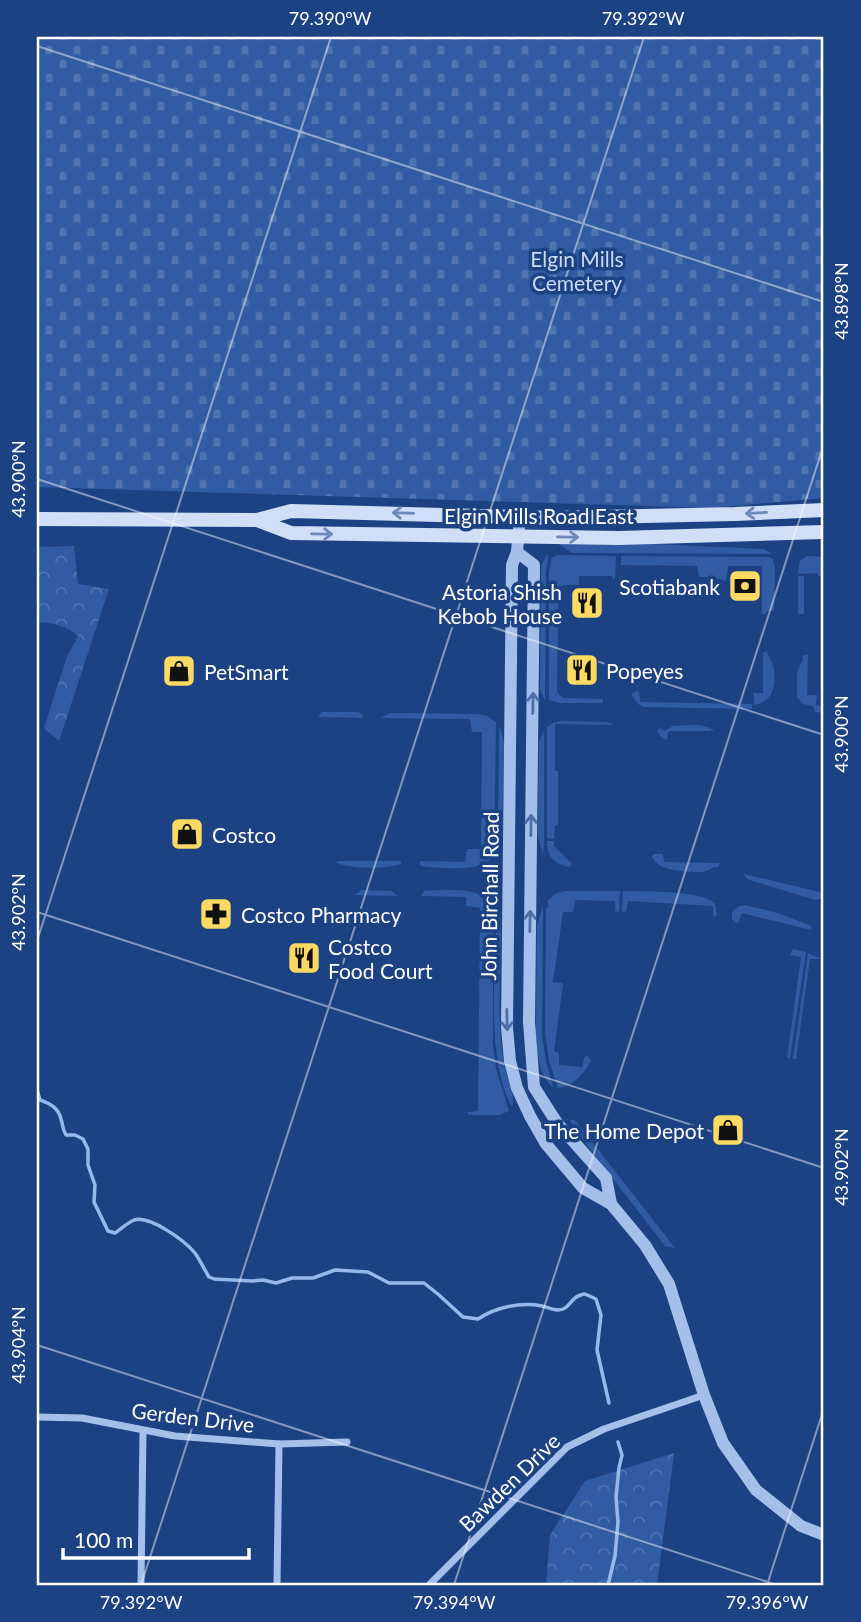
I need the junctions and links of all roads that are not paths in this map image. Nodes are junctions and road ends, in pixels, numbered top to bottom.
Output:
1 (824, 510) edge
2 (520, 517) junction
3 (37, 519) edge
4 (257, 520) junction
5 (824, 531) edge
6 (518, 536) junction
7 (517, 552) junction
8 (611, 1204) junction
9 (704, 1395) junction
10 (37, 1417) edge
11 (143, 1431) junction
12 (347, 1442) dead end
13 (279, 1444) junction
14 (824, 1535) edge
15 (141, 1585) edge
16 (277, 1585) edge
17 (429, 1585) edge

1 -> 2 main road, Elgin Mills Road East
2 -> 4 main road, Elgin Mills Road East
2 - 6 street, John Birchall Road
3 - 4 main road, Elgin Mills Road East
4 -> 6 main road, Elgin Mills Road East
6 -> 5 main road, Elgin Mills Road East
6 - 7 street, John Birchall Road
8 -> 7 street, John Birchall Road
7 -> 8 street, John Birchall Road
8 - 9 street, John Birchall Road
9 - 14 street, John Birchall Road
9 - 17 street, Bawden Drive
10 - 11 street, Gerden Drive
11 - 13 street, Gerden Drive
11 - 15 street
12 - 13 street, Gerden Drive
13 - 16 street

